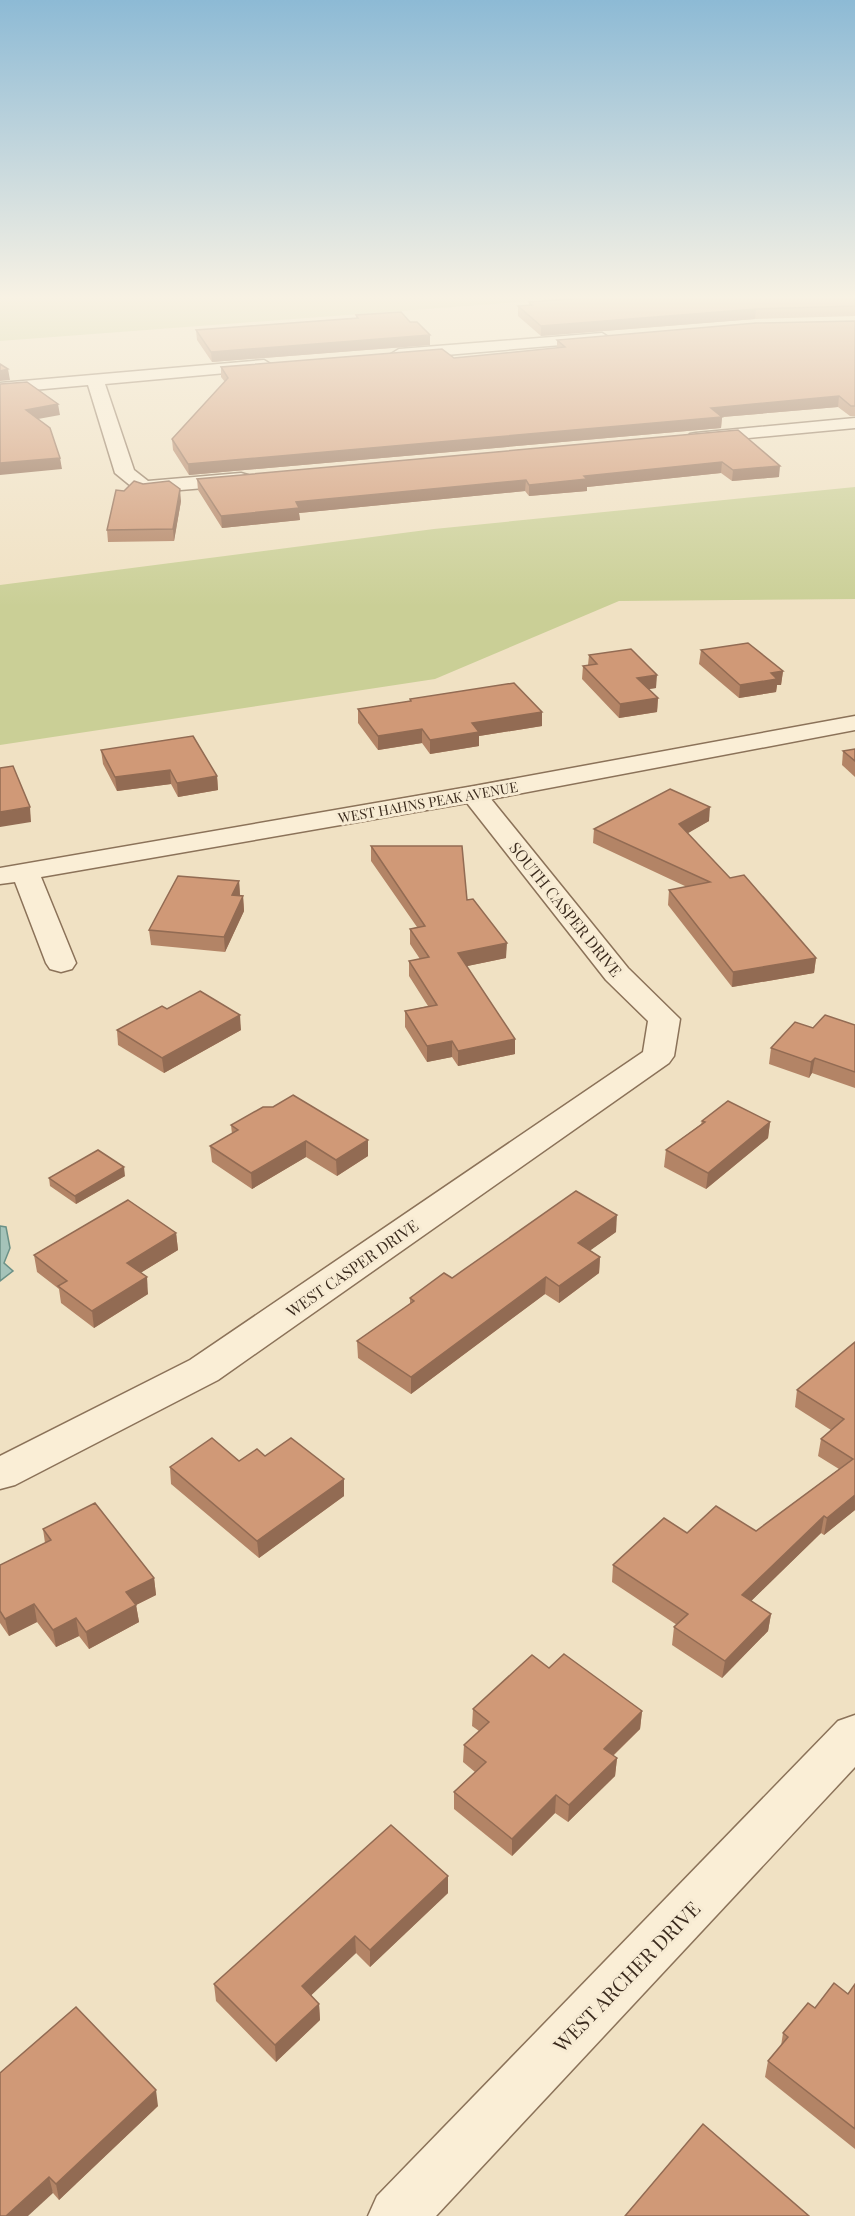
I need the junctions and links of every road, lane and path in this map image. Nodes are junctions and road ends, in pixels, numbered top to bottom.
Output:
1 (102, 400) edge
2 (855, 423) edge
3 (679, 440) edge
4 (257, 478) edge
5 (855, 723) edge
6 (474, 794) junction
7 (13, 873) edge
8 (61, 963) dead end
9 (664, 1019) joint
10 (0, 1474) edge
11 (855, 1735) edge
12 (398, 2216) edge

1 - 4 street
2 - 3 street
5 - 6 street, WEST HAHNS PEAK AVENUE
6 - 7 street, WEST HAHNS PEAK AVENUE
6 - 9 street, SOUTH CASPER DRIVE
7 - 8 street
9 - 10 street, WEST CASPER DRIVE
11 - 12 street, WEST ARCHER DRIVE

